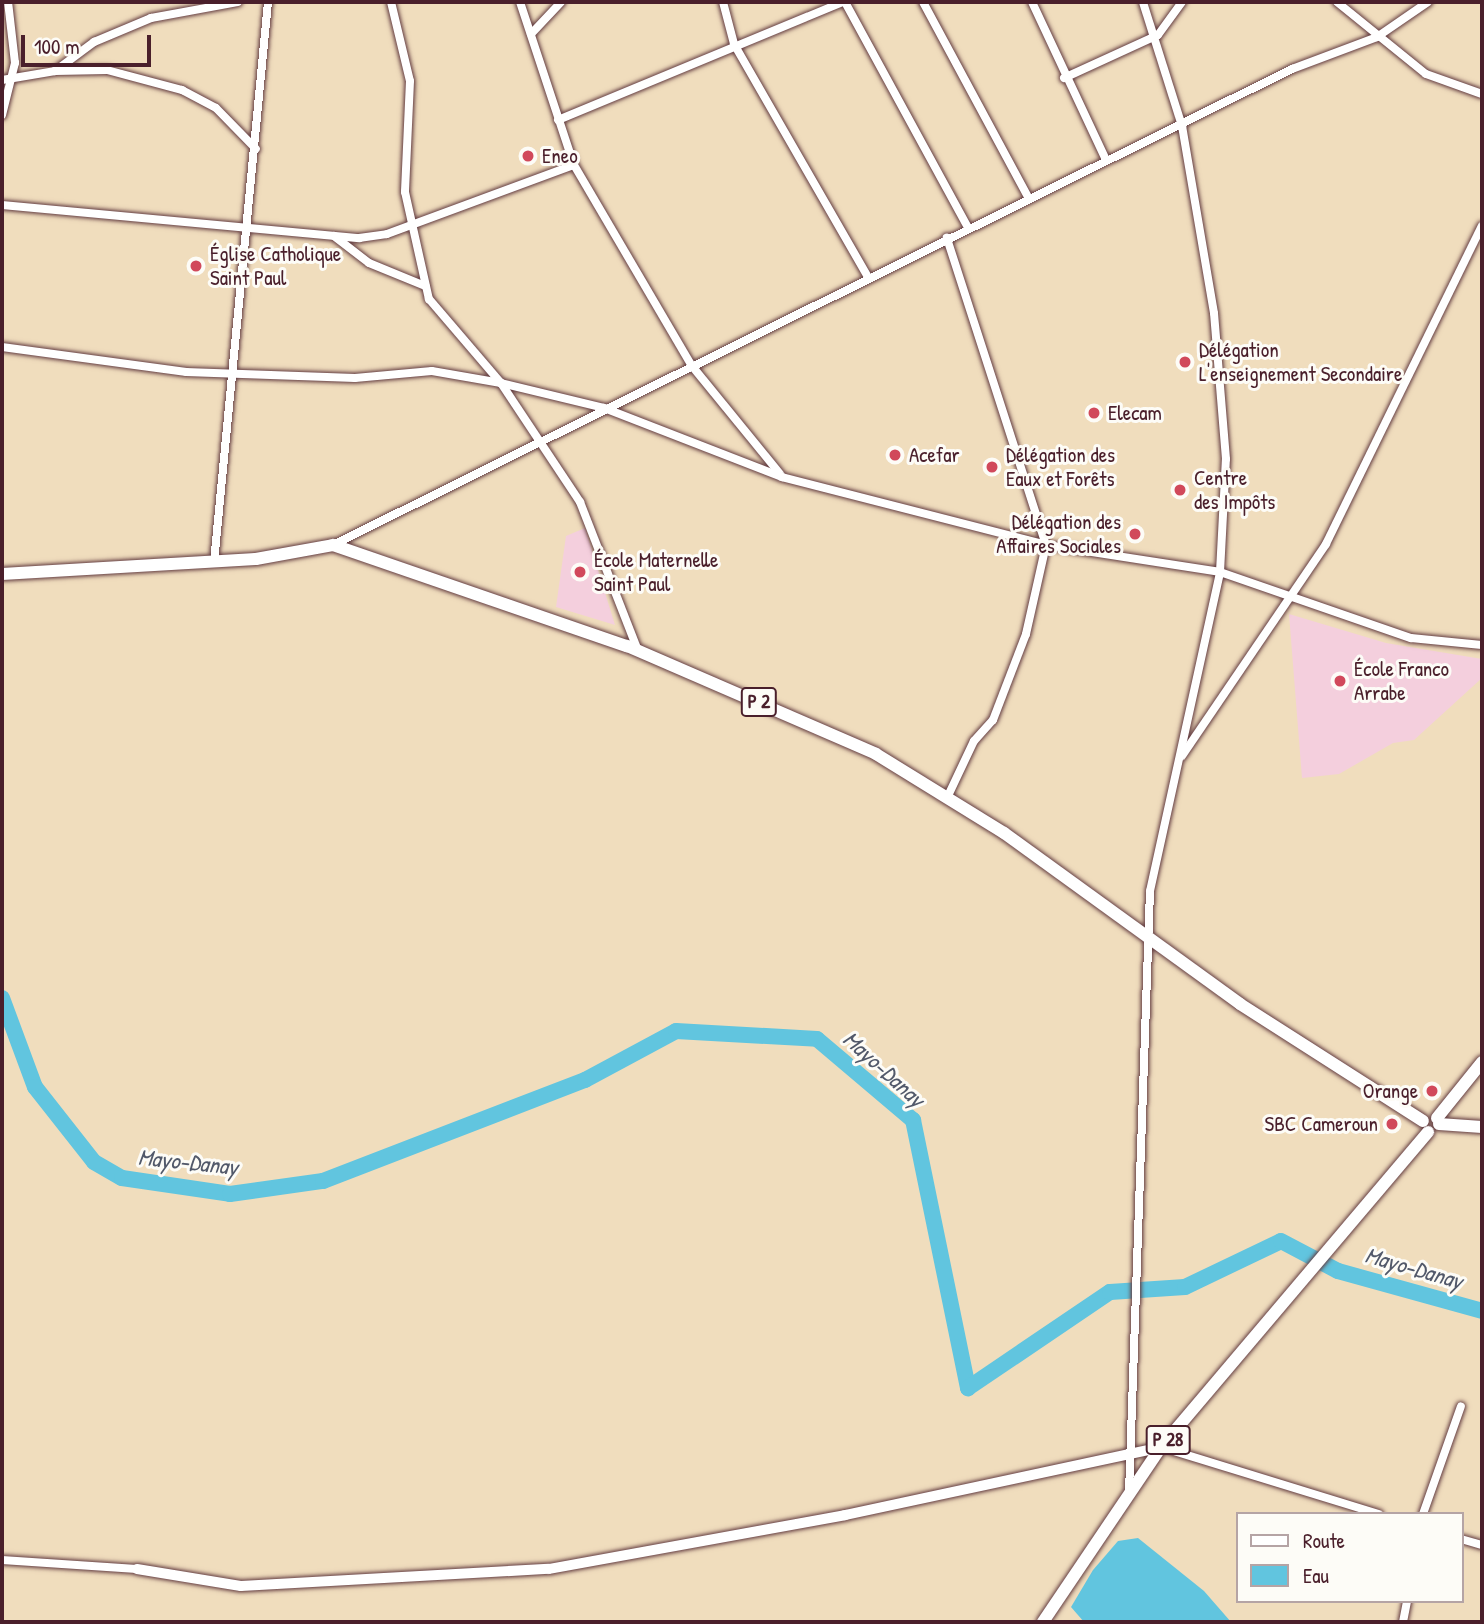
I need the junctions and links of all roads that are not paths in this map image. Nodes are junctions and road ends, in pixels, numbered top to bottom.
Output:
1 (8, 2) edge
2 (238, 2) edge
3 (268, 2) edge
4 (391, 2) edge
5 (520, 2) edge
6 (561, 2) edge
7 (723, 2) edge
8 (844, 2) edge
9 (923, 2) edge
10 (1032, 2) edge
11 (1143, 2) edge
12 (1182, 2) edge
13 (1337, 2) edge
14 (1428, 2) edge
15 (531, 34) junction
16 (1158, 35) junction
17 (1377, 37) junction
18 (734, 44) junction
19 (55, 71) junction
20 (14, 78) junction
21 (1064, 78) junction
22 (2, 80) edge
23 (1482, 94) edge
24 (2, 115) edge
25 (558, 120) junction
26 (1182, 126) junction
27 (256, 149) junction
28 (1106, 160) junction
29 (574, 165) junction
30 (1029, 199) junction
31 (2, 205) edge
32 (411, 225) junction
33 (1482, 226) edge
34 (968, 228) junction
35 (244, 230) junction
36 (334, 236) junction
37 (947, 238) junction
38 (868, 277) junction
39 (425, 286) junction
40 (2, 347) edge
41 (692, 366) junction
42 (231, 373) junction
43 (501, 383) junction
44 (604, 408) junction
45 (542, 442) junction
46 (782, 477) junction
47 (332, 545) junction
48 (1046, 545) junction
49 (214, 562) junction
50 (1220, 572) junction
51 (2, 574) edge
52 (1291, 593) junction
53 (1482, 645) edge
54 (638, 651) junction
55 (1178, 761) junction
56 (947, 798) junction
57 (1147, 935) junction
58 (1482, 1062) edge
59 (1438, 1121) junction
60 (1426, 1126) junction
61 (1482, 1127) edge
62 (1461, 1406) dead end
63 (1161, 1447) junction
64 (1130, 1449) junction
65 (1129, 1492) junction
66 (1372, 1512) edge
67 (1424, 1512) edge
68 (1463, 1540) edge
69 (1482, 1545) edge
70 (2, 1560) edge
71 (137, 1569) joint
72 (1407, 1603) edge
73 (1043, 1622) edge
74 (1403, 1622) edge

1 - 20 street
2 - 19 street
3 - 27 street
4 - 32 street
5 - 15 street
6 - 15 street
7 - 18 street
8 - 18 street
8 - 34 street
9 - 30 street
10 - 21 street
11 - 16 street
12 - 16 street
13 - 17 street
14 - 17 street
15 - 25 street
16 - 21 street
16 - 26 street
17 - 23 street
17 - 26 street
18 - 25 street
18 - 38 street
19 - 20 street
19 - 27 street
20 - 22 street
20 - 24 street
21 - 28 street
25 - 29 street
26 - 28 street
26 - 50 street
27 - 35 street
28 - 30 street
29 - 32 street
29 - 41 street
30 - 34 street
31 - 35 street
32 - 36 street
32 - 39 street
33 - 52 street
34 - 37 street
35 - 36 street
35 - 42 street
36 - 39 street
37 - 38 street
37 - 48 street
38 - 41 street
39 - 43 street
40 - 42 street
41 - 44 street
41 - 46 street
42 - 43 street
42 - 49 street
43 - 44 street
43 - 45 street
44 - 45 street
44 - 46 street
45 - 47 street
45 - 54 street
46 - 48 street
47 - 49 main road, P 2
47 - 54 main road, P 2
48 - 50 street
48 - 56 street
49 - 51 main road, P 2
50 - 52 street
50 - 55 street
52 - 53 street
52 - 55 street
54 - 56 main road, P 2
55 - 57 street
56 - 57 main road, P 2
57 - 60 main road, P 2
57 - 64 street
58 - 59 main road
59 - 60 main road
59 - 61 main road
60 - 63 main road, P 28
62 - 67 street
63 - 64 main road
63 - 65 main road, P 28
63 - 66 street
64 - 65 street
64 - 71 main road
65 - 73 main road, P 28
68 - 69 street
70 - 71 street
72 - 74 street

